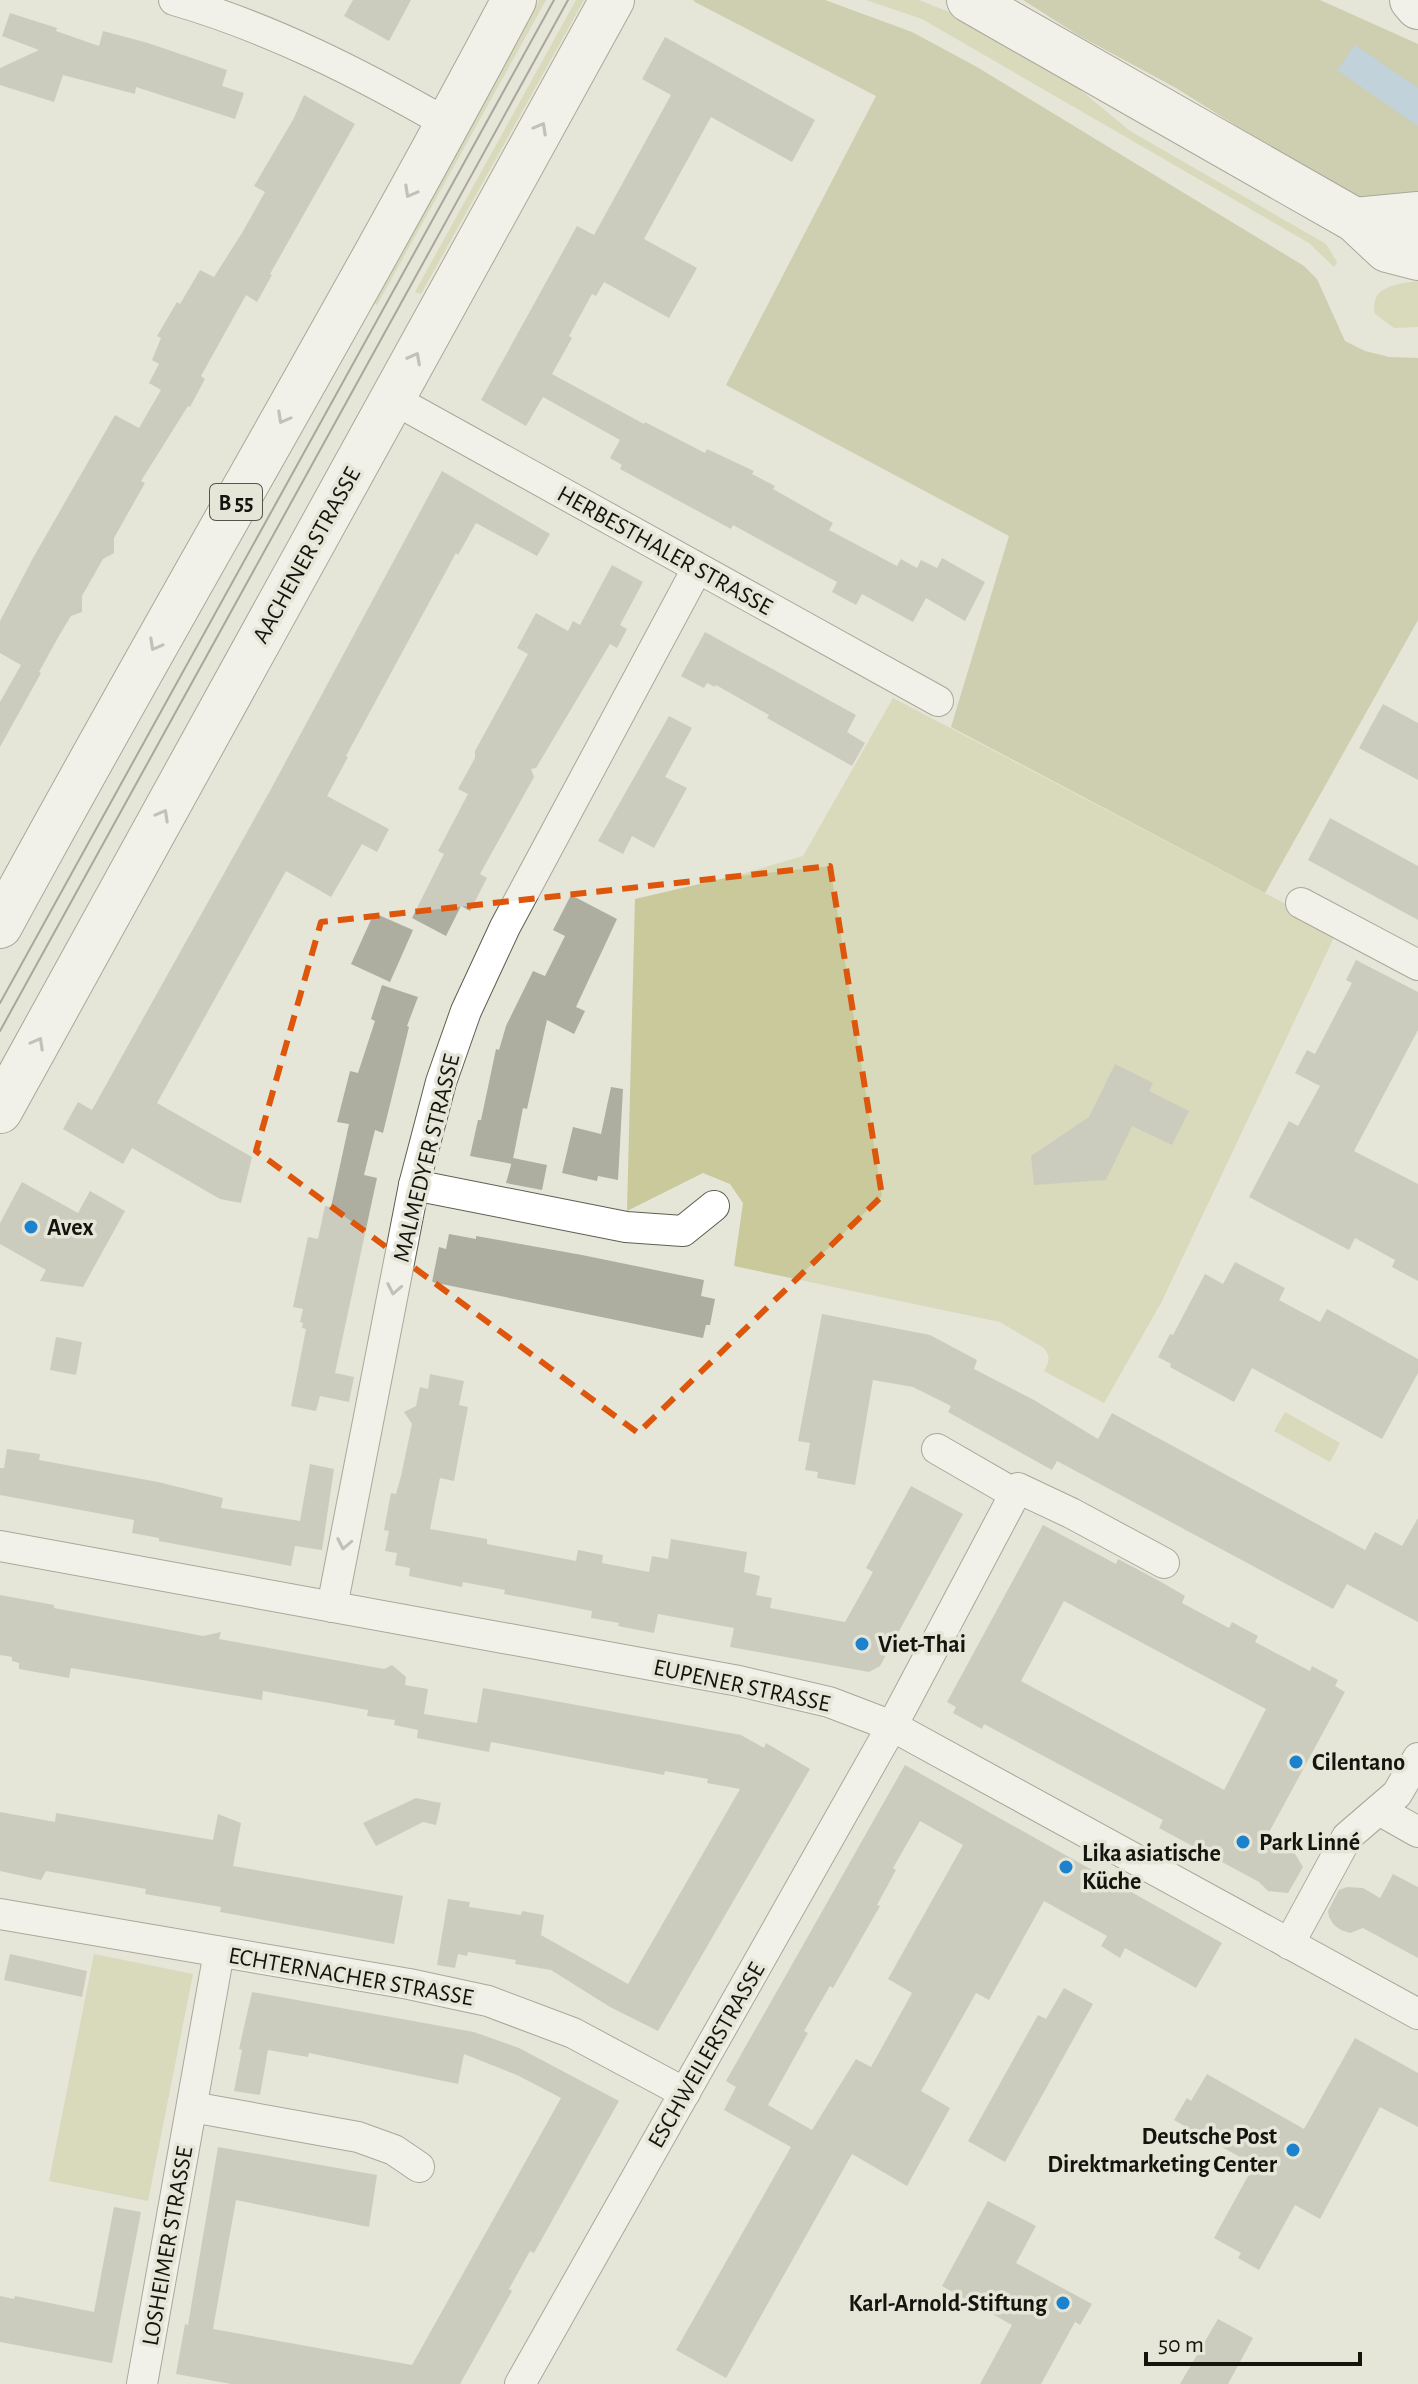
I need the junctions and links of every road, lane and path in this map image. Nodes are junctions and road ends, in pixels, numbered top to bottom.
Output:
1 (174, 0) edge
2 (514, 0) edge
3 (612, 0) edge
4 (629, 0) edge
5 (969, 0) edge
6 (1412, 0) edge
7 (1418, 7) edge
8 (586, 46) junction
9 (448, 124) junction
10 (1418, 214) edge
11 (1355, 220) junction
12 (1418, 258) edge
13 (393, 399) junction
14 (697, 569) junction
15 (938, 701) dead end
16 (1301, 903) dead end
17 (0, 926) edge
18 (1418, 965) edge
19 (0, 1111) edge
20 (414, 1185) junction
21 (714, 1206) dead end
22 (937, 1449) dead end
23 (1015, 1494) junction
24 (0, 1546) edge
25 (1164, 1563) dead end
26 (332, 1607) junction
27 (892, 1726) junction
28 (1418, 1758) edge
29 (1379, 1810) junction
30 (1418, 1832) edge
31 (0, 1914) edge
32 (1289, 1944) junction
33 (219, 1952) junction
34 (1418, 2014) edge
35 (685, 2093) junction
36 (192, 2107) junction
37 (419, 2167) dead end
38 (142, 2384) edge
39 (520, 2384) edge

1 - 9 street
2 - 9 main road, B 55
3 - 8 main road, AACHENER STRASSE
4 - 8 main road
5 - 11 main road
6 - 7 main road
13 -> 8 main road, AACHENER STRASSE
9 -> 17 main road, B 55
10 - 11 main road
11 - 12 main road
13 - 14 street, HERBESTHALER STRASSE
19 -> 13 main road, AACHENER STRASSE
14 - 15 street, HERBESTHALER STRASSE
14 - 20 street, MALMEDYER STRASSE
16 - 18 street
20 - 21 street
20 -> 26 street, MALMEDYER STRASSE
22 - 23 street
23 - 25 street
23 - 27 street, ESCHWEILERSTRASSE
24 - 26 street, EUPENER STRASSE
26 - 27 street, EUPENER STRASSE
27 - 32 street, EUPENER STRASSE
27 - 35 street, ESCHWEILERSTRASSE
28 - 29 street
29 - 30 street
29 - 32 street
31 - 33 street, ECHTERNACHER STRASSE
32 - 34 street, EUPENER STRASSE
33 - 35 street, ECHTERNACHER STRASSE
33 - 36 street, LOSHEIMER STRASSE
35 - 39 street, ESCHWEILERSTRASSE
36 - 37 street
36 - 38 street, LOSHEIMER STRASSE

